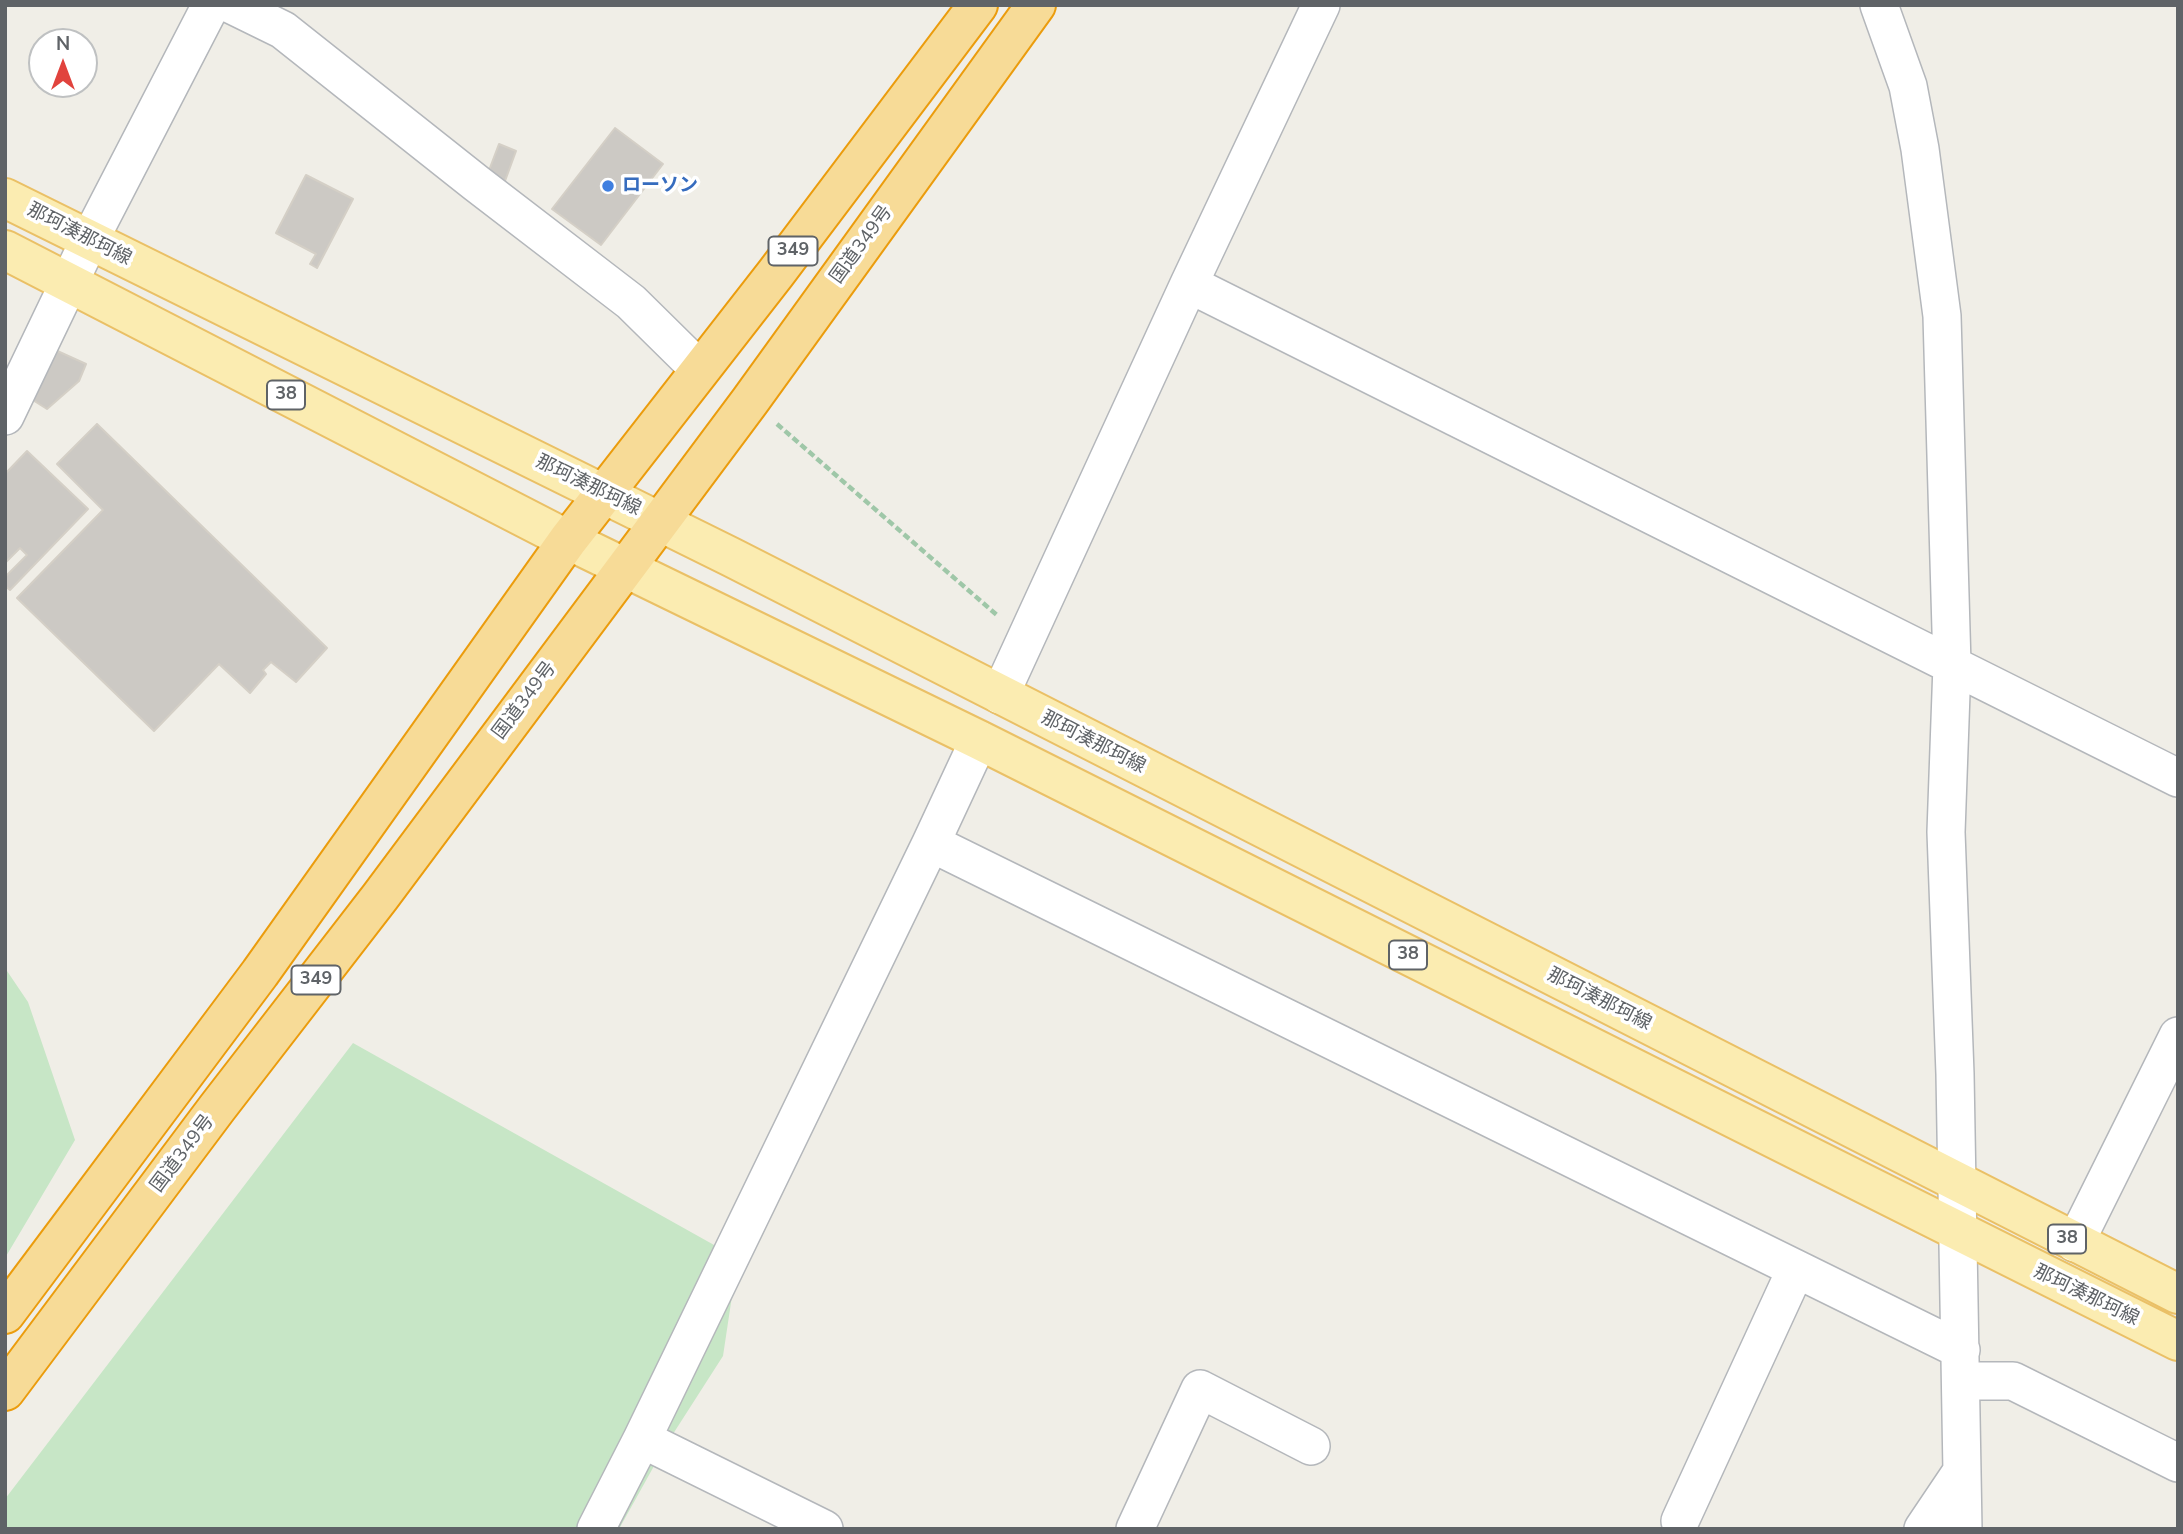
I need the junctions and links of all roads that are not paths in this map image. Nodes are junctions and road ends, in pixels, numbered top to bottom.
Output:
1 (211, 5) edge
2 (232, 5) edge
3 (978, 5) edge
4 (1036, 5) edge
5 (1321, 5) edge
6 (1879, 5) edge
7 (5, 198) edge
8 (89, 241) junction
9 (5, 250) edge
10 (71, 283) junction
11 (1189, 284) junction
12 (701, 370) junction
13 (5, 416) edge
14 (603, 493) junction
15 (660, 522) junction
16 (568, 540) junction
17 (624, 567) junction
18 (1952, 665) junction
19 (1000, 695) junction
20 (979, 740) junction
21 (2178, 778) edge
22 (932, 843) junction
23 (2178, 1036) edge
24 (1957, 1182) junction
25 (1959, 1232) junction
26 (2075, 1243) junction
27 (1796, 1269) junction
28 (2178, 1294) edge
29 (5, 1314) edge
30 (2178, 1341) edge
31 (1961, 1366) junction
32 (5, 1391) edge
33 (642, 1439) junction
34 (1311, 1446) dead end
35 (2178, 1463) edge
36 (1962, 1471) junction
37 (1680, 1521) dead end
38 (596, 1529) edge
39 (824, 1529) edge
40 (1135, 1529) edge
41 (1923, 1529) edge
42 (1963, 1529) edge

1 - 8 street
2 - 12 street
3 - 12 highway, 349
4 - 15 highway, 国道349号 / 349
5 - 11 street
6 - 18 street
7 - 8 main road, 那珂湊那珂線 / 38
8 - 10 street
8 - 14 main road, 那珂湊那珂線 / 38
9 - 10 main road, 那珂湊那珂線 / 38
10 - 13 street
10 - 16 main road, 那珂湊那珂線 / 38
11 - 18 street
11 - 19 street
12 - 14 highway, 349
14 - 15 main road, 那珂湊那珂線 / 38
14 - 16 highway, 349
15 - 17 highway, 国道349号 / 349
15 - 19 main road, 那珂湊那珂線 / 38
16 - 17 main road, 那珂湊那珂線 / 38
16 - 29 highway, 349
17 - 20 main road, 那珂湊那珂線 / 38
17 - 32 highway, 国道349号 / 349
18 - 21 street
18 - 24 street
19 - 24 main road, 那珂湊那珂線 / 38
20 - 22 street
20 - 25 main road, 那珂湊那珂線 / 38
22 - 27 street
22 - 33 street
23 - 26 street
24 - 25 street
24 - 26 main road, 那珂湊那珂線 / 38
25 - 30 main road, 那珂湊那珂線 / 38
25 - 31 street
26 - 28 main road, 那珂湊那珂線 / 38
27 - 31 street
27 - 37 street
31 - 35 street
31 - 36 street
33 - 38 street
33 - 39 street
34 - 40 street
36 - 41 street
36 - 42 street

